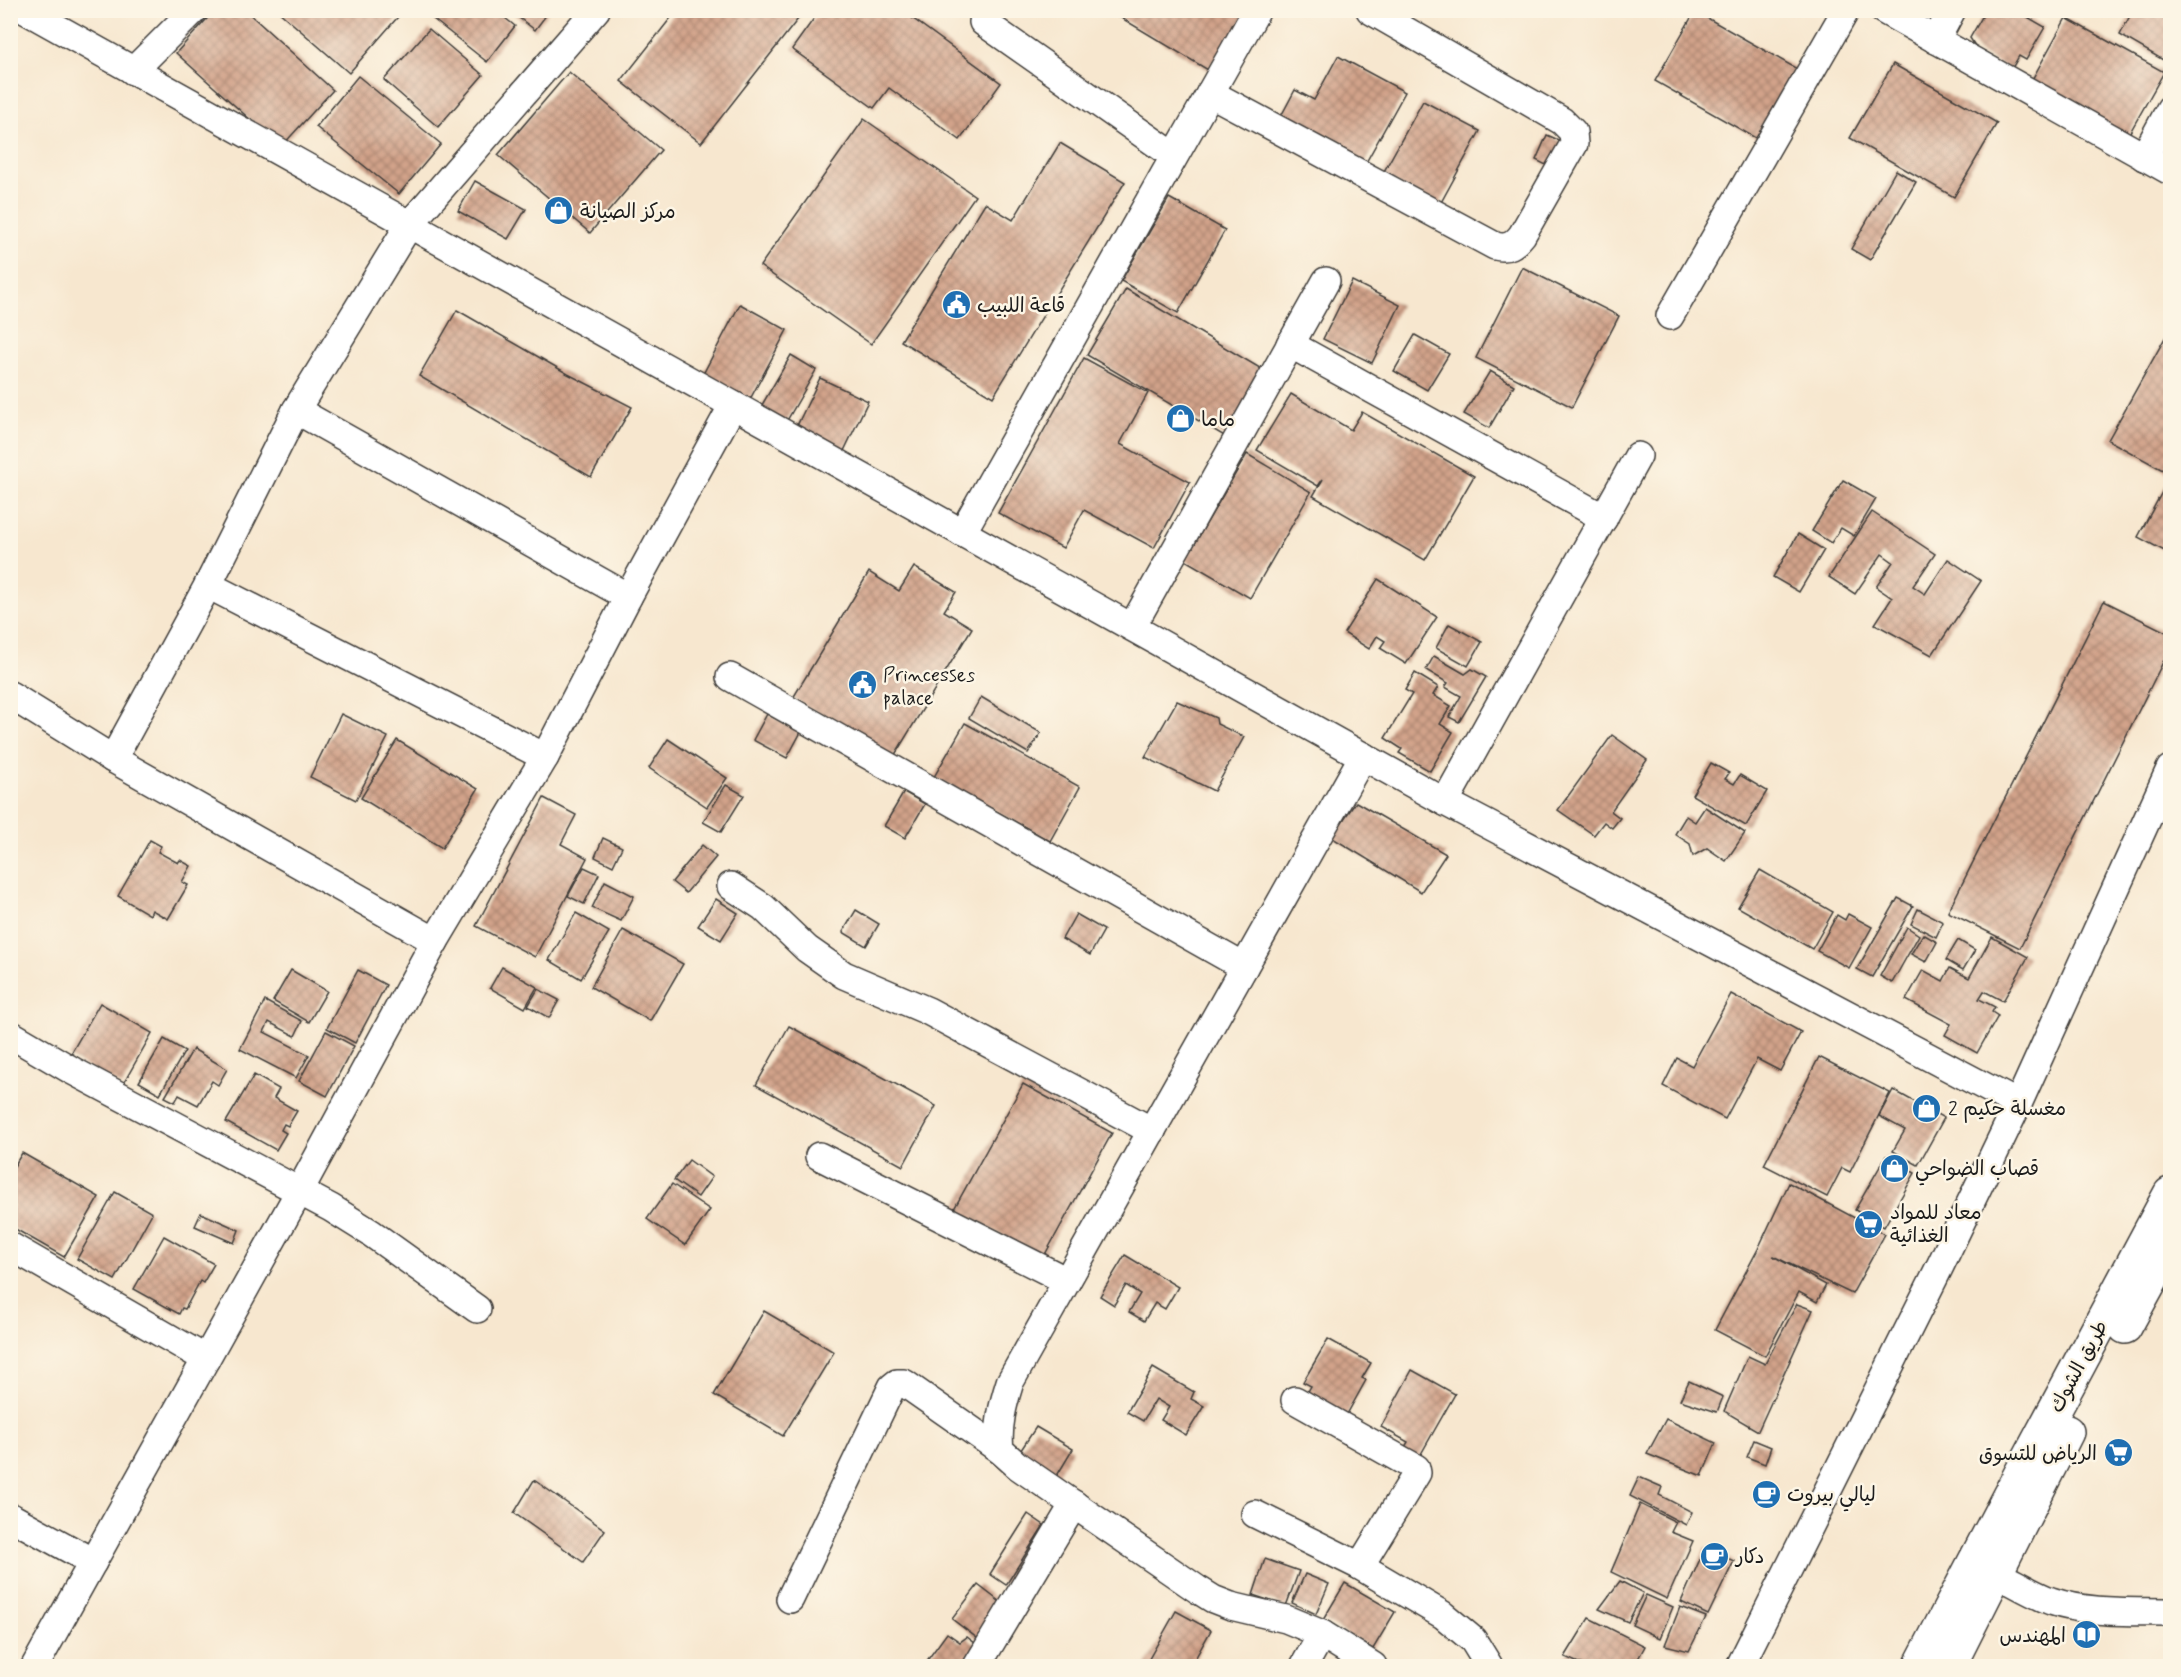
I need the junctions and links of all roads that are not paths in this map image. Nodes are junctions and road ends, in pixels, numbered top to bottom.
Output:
1 (24, 10) edge
2 (194, 10) edge
3 (596, 10) edge
4 (1257, 10) edge
5 (1370, 10) edge
6 (1846, 10) edge
7 (1883, 10) edge
8 (1952, 10) edge
9 (983, 22) dead end
10 (1936, 40) junction
11 (134, 71) junction
12 (1210, 93) junction
13 (2170, 109) edge
14 (1174, 156) junction
15 (2144, 157) junction
16 (2170, 171) edge
17 (409, 225) junction
18 (1326, 280) dead end
19 (1670, 316) dead end
20 (1290, 344) junction
21 (733, 405) junction
22 (296, 410) junction
23 (1638, 456) dead end
24 (1604, 518) junction
25 (962, 533) junction
26 (208, 585) junction
27 (628, 597) junction
28 (1132, 627) junction
29 (730, 677) dead end
30 (10, 695) edge
31 (1363, 756) junction
32 (545, 757) junction
33 (113, 759) junction
34 (2170, 769) edge
35 (1445, 802) junction
36 (731, 886) dead end
37 (435, 941) junction
38 (1245, 967) junction
39 (10, 1034) edge
40 (2018, 1104) junction
41 (1152, 1131) junction
42 (819, 1156) dead end
43 (300, 1190) junction
44 (2170, 1194) edge
45 (2170, 1245) edge
46 (10, 1246) edge
47 (1067, 1281) junction
48 (477, 1309) dead end
49 (206, 1359) junction
50 (1295, 1400) dead end
51 (1000, 1450) junction
52 (1074, 1504) junction
53 (1255, 1514) dead end
54 (11, 1517) edge
55 (2006, 1528) junction
56 (93, 1562) junction
57 (1360, 1566) junction
58 (1997, 1574) junction
59 (790, 1599) dead end
60 (2170, 1612) edge
61 (1322, 1634) junction
62 (35, 1666) edge
63 (977, 1666) edge
64 (1304, 1666) edge
65 (1373, 1666) edge
66 (1489, 1666) edge
67 (1740, 1666) edge
68 (1920, 1666) edge
69 (1949, 1666) edge

1 - 11 street
2 - 11 street
3 - 17 street
4 - 12 street
5 - 12 street
6 - 19 street
7 - 10 street
8 - 10 street
9 - 14 street
10 - 15 street
11 - 17 street
12 - 14 street
13 - 15 street
14 - 25 street
15 - 16 street
17 - 21 street
17 - 22 street
18 - 20 street
20 - 24 street
20 - 28 street
21 - 25 street
21 - 27 street
22 - 26 street
22 - 27 street
23 - 24 street
24 - 35 street
25 - 28 street
26 - 32 street
26 - 33 street
27 - 32 street
28 - 31 street
29 - 38 street
30 - 33 street
31 - 35 street
31 - 38 street
32 - 37 street
33 - 37 street
34 - 40 street
35 - 40 street
36 - 41 street
37 - 43 street
38 - 41 street
39 - 43 street
40 - 67 street
41 - 47 street
42 - 47 street
43 - 48 street
43 - 49 street
44 - 55 main road, طريق الشوك
45 - 55 main road, طريق الشوك
46 - 49 street
47 - 51 street
49 - 56 street
50 - 57 street
51 - 52 street
51 - 59 street
52 - 61 street
52 - 63 street
53 - 57 street
54 - 56 street
55 - 58 main road, طريق الشوك
55 - 68 main road, طريق الشوك
56 - 62 street
57 - 66 street
58 - 60 street
58 - 69 main road, طريق الشوك
61 - 64 street
61 - 65 street

